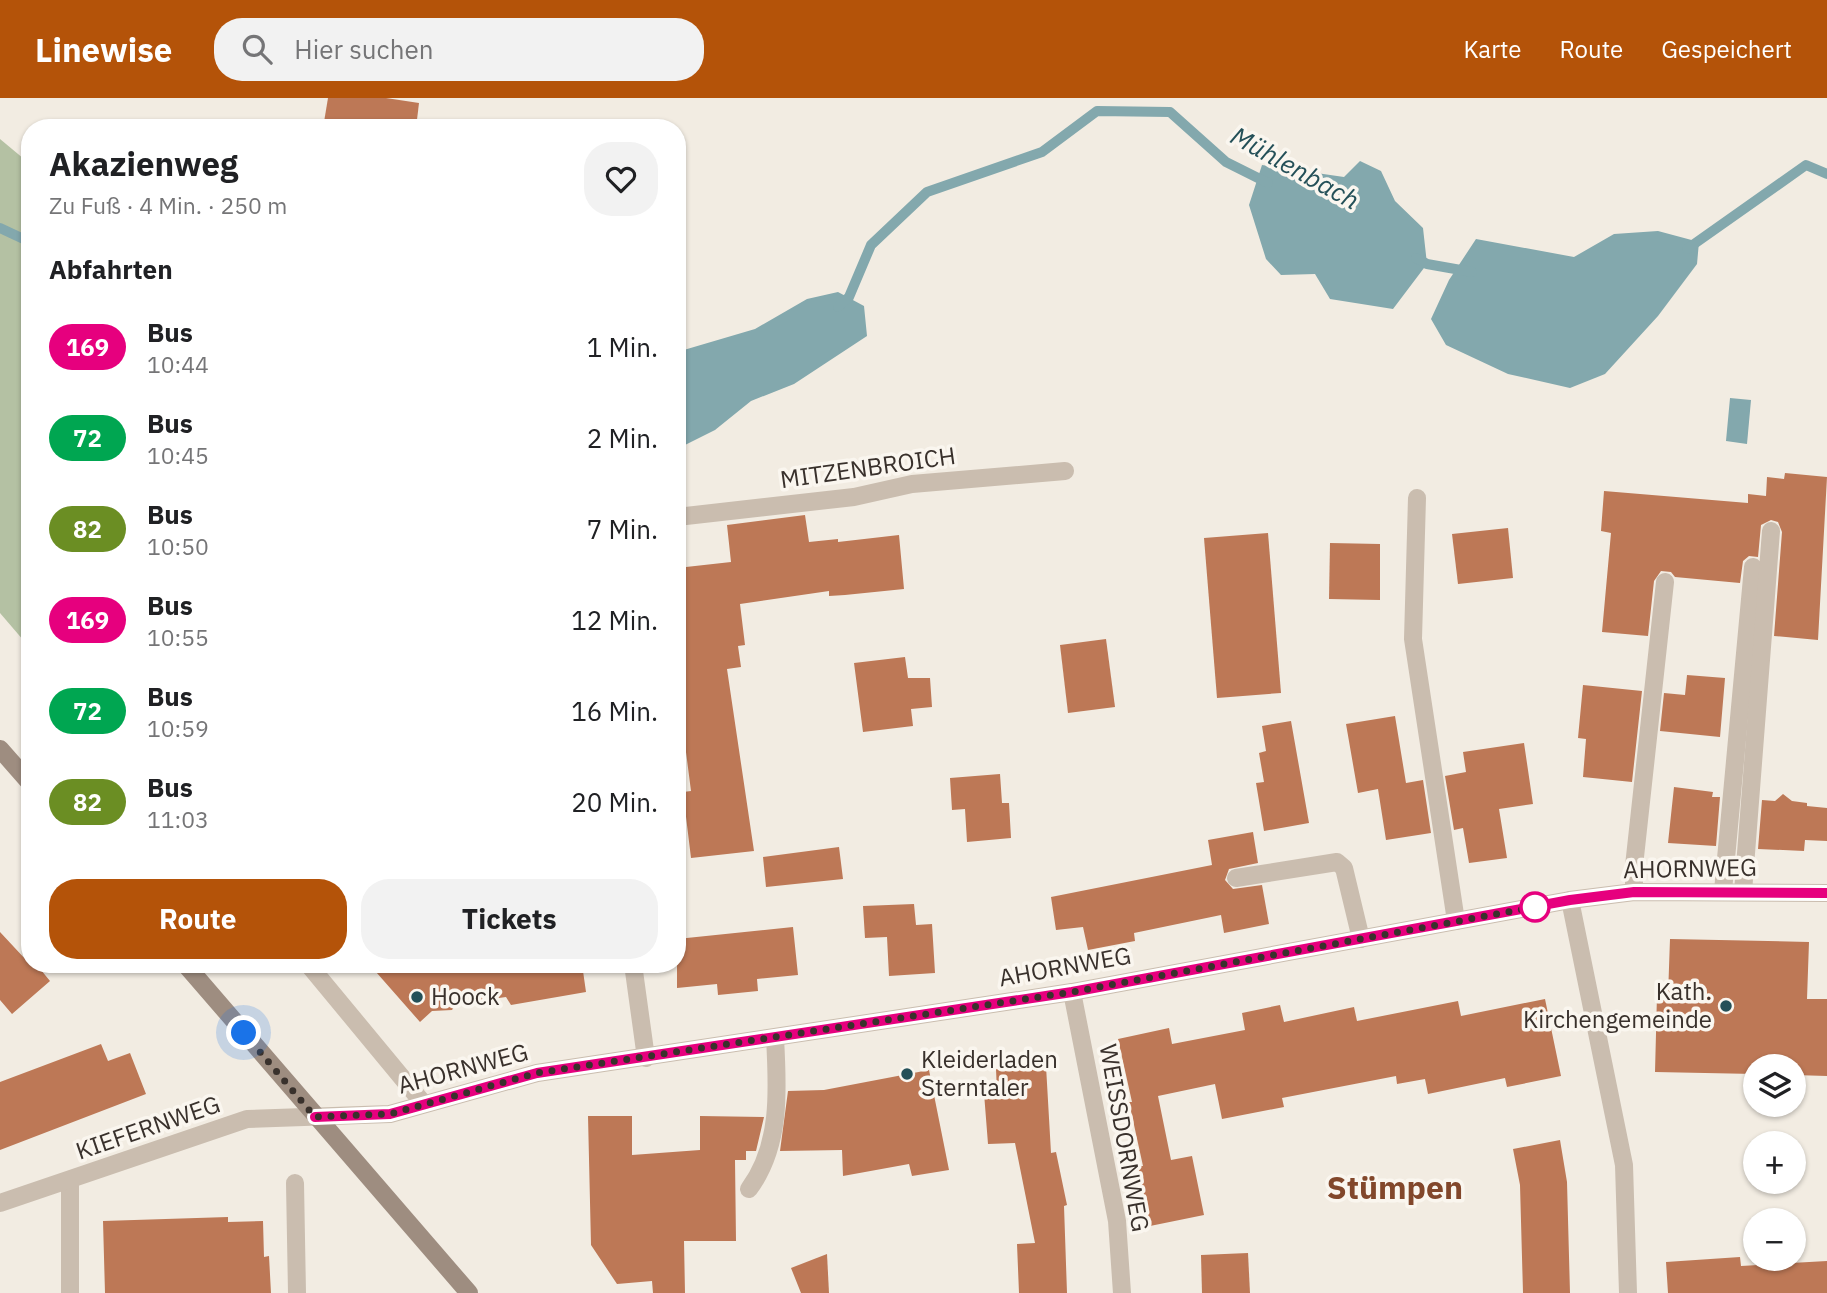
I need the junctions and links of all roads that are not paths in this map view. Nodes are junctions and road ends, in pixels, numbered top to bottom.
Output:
1 (1065, 471) dead end
2 (1417, 498) dead end
3 (686, 516) edge
4 (1771, 531) dead end
5 (1753, 566) dead end
6 (1665, 582) dead end
7 (0, 749) edge
8 (21, 773) edge
9 (1236, 878) dead end
10 (1723, 891) junction
11 (1634, 892) junction
12 (1743, 892) junction
13 (1827, 893) edge
14 (1570, 900) junction
15 (1456, 921) junction
16 (1361, 939) junction
17 (193, 973) edge
18 (315, 973) edge
19 (634, 973) edge
20 (1072, 992) junction
21 (775, 1038) junction
22 (646, 1058) junction
23 (423, 1103) junction
24 (315, 1117) junction
25 (70, 1181) junction
26 (295, 1183) dead end
27 (749, 1189) dead end
28 (0, 1203) edge
29 (70, 1293) edge
30 (297, 1293) edge
31 (469, 1293) edge
32 (1122, 1293) edge
33 (1628, 1293) edge

1 - 3 street, MITZENBROICH
2 - 15 street
4 - 12 street
5 - 10 street
6 - 11 street
7 - 8 main road
9 - 16 street
10 - 11 street, AHORNWEG
10 - 12 street, AHORNWEG
11 - 14 street, AHORNWEG
12 - 13 street, AHORNWEG
14 - 15 street, AHORNWEG
14 - 33 street
15 - 16 street, AHORNWEG
16 - 20 street, AHORNWEG
17 - 24 main road
18 - 23 street
19 - 22 street
20 - 21 street, AHORNWEG
20 - 32 street, WEISSDORNWEG
21 - 22 street, AHORNWEG
21 - 27 street
22 - 23 street, AHORNWEG
23 - 24 street, AHORNWEG
24 - 25 street, KIEFERNWEG
24 - 31 main road
25 - 28 street, KIEFERNWEG
25 - 29 street
26 - 30 street

